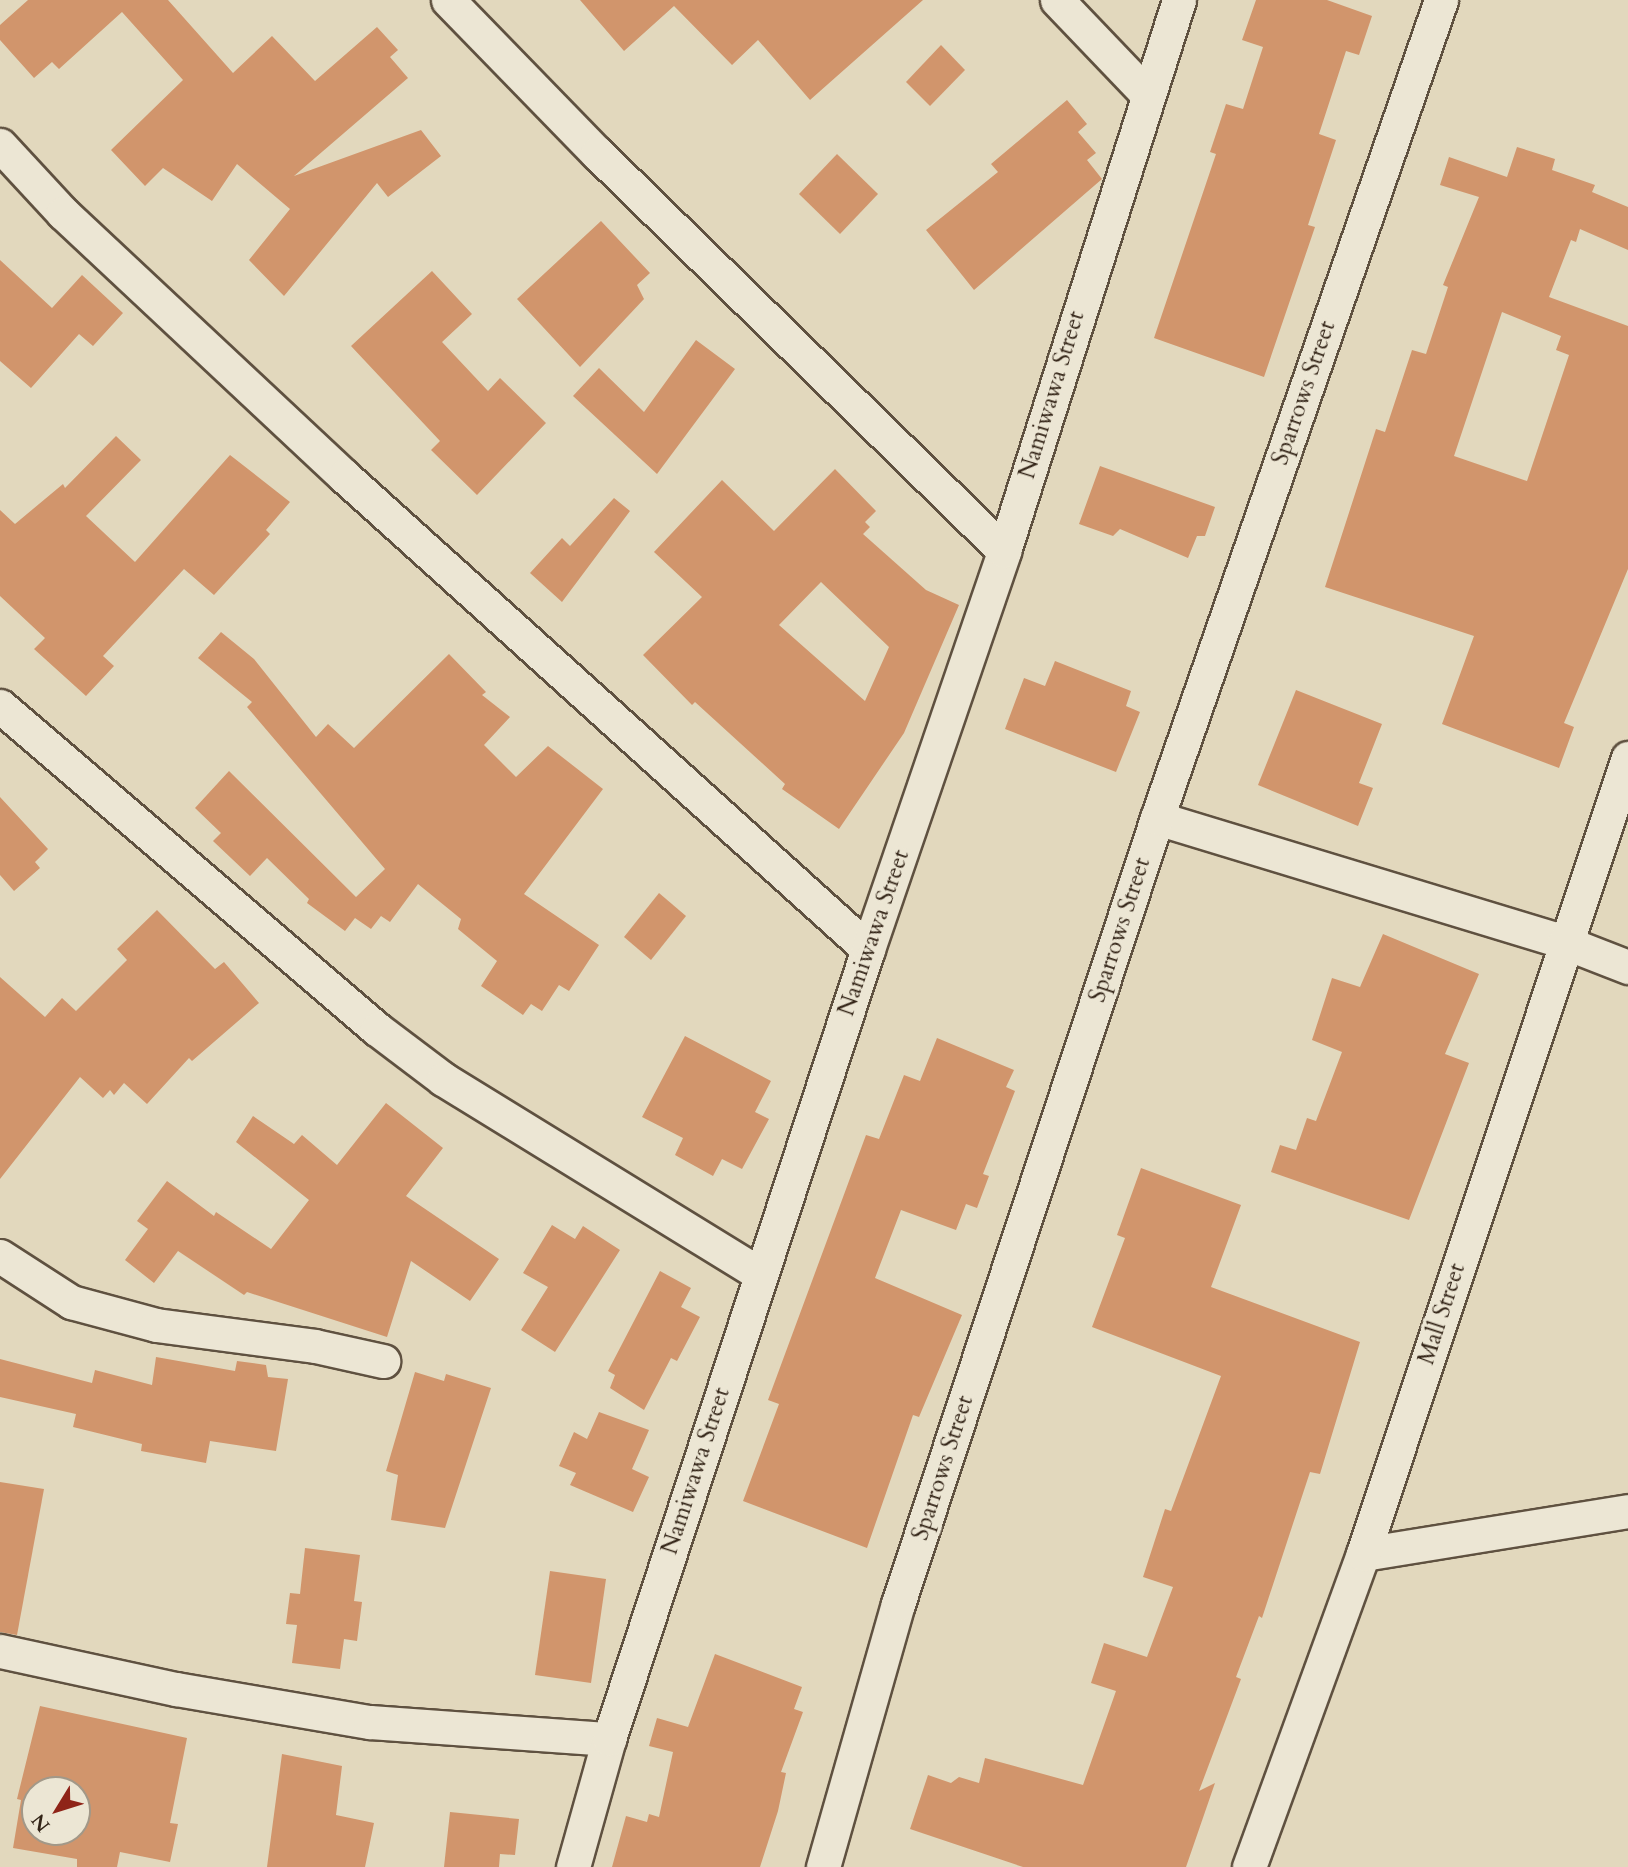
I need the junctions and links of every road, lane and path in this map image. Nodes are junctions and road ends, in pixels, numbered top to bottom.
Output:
1 (448, 0) edge
2 (1057, 0) edge
3 (1179, 0) edge
4 (1441, 0) edge
5 (1146, 93) junction
6 (0, 145) edge
7 (1004, 551) junction
8 (0, 706) edge
9 (1628, 758) edge
10 (1157, 818) junction
11 (1564, 943) junction
12 (868, 949) junction
13 (1628, 967) edge
14 (0, 1256) edge
15 (760, 1274) junction
16 (383, 1361) dead end
17 (1628, 1511) edge
18 (1363, 1554) junction
19 (0, 1651) edge
20 (609, 1739) junction
21 (573, 1867) edge
22 (823, 1867) edge
23 (1249, 1867) edge

1 - 7 street
2 - 5 street
3 - 5 street, Namiwawa Street
4 - 10 street, Sparrows Street
5 - 7 street, Namiwawa Street
6 - 12 street
7 - 12 street, Namiwawa Street
8 - 15 street
9 - 11 street, Mall Street
10 - 11 street
10 - 22 street, Sparrows Street
11 - 13 street
11 - 18 street, Mall Street
12 - 15 street, Namiwawa Street
14 - 16 street
15 - 20 street, Namiwawa Street
17 - 18 street
18 - 23 street, Mall Street
19 - 20 street
20 - 21 street, Namiwawa Street

